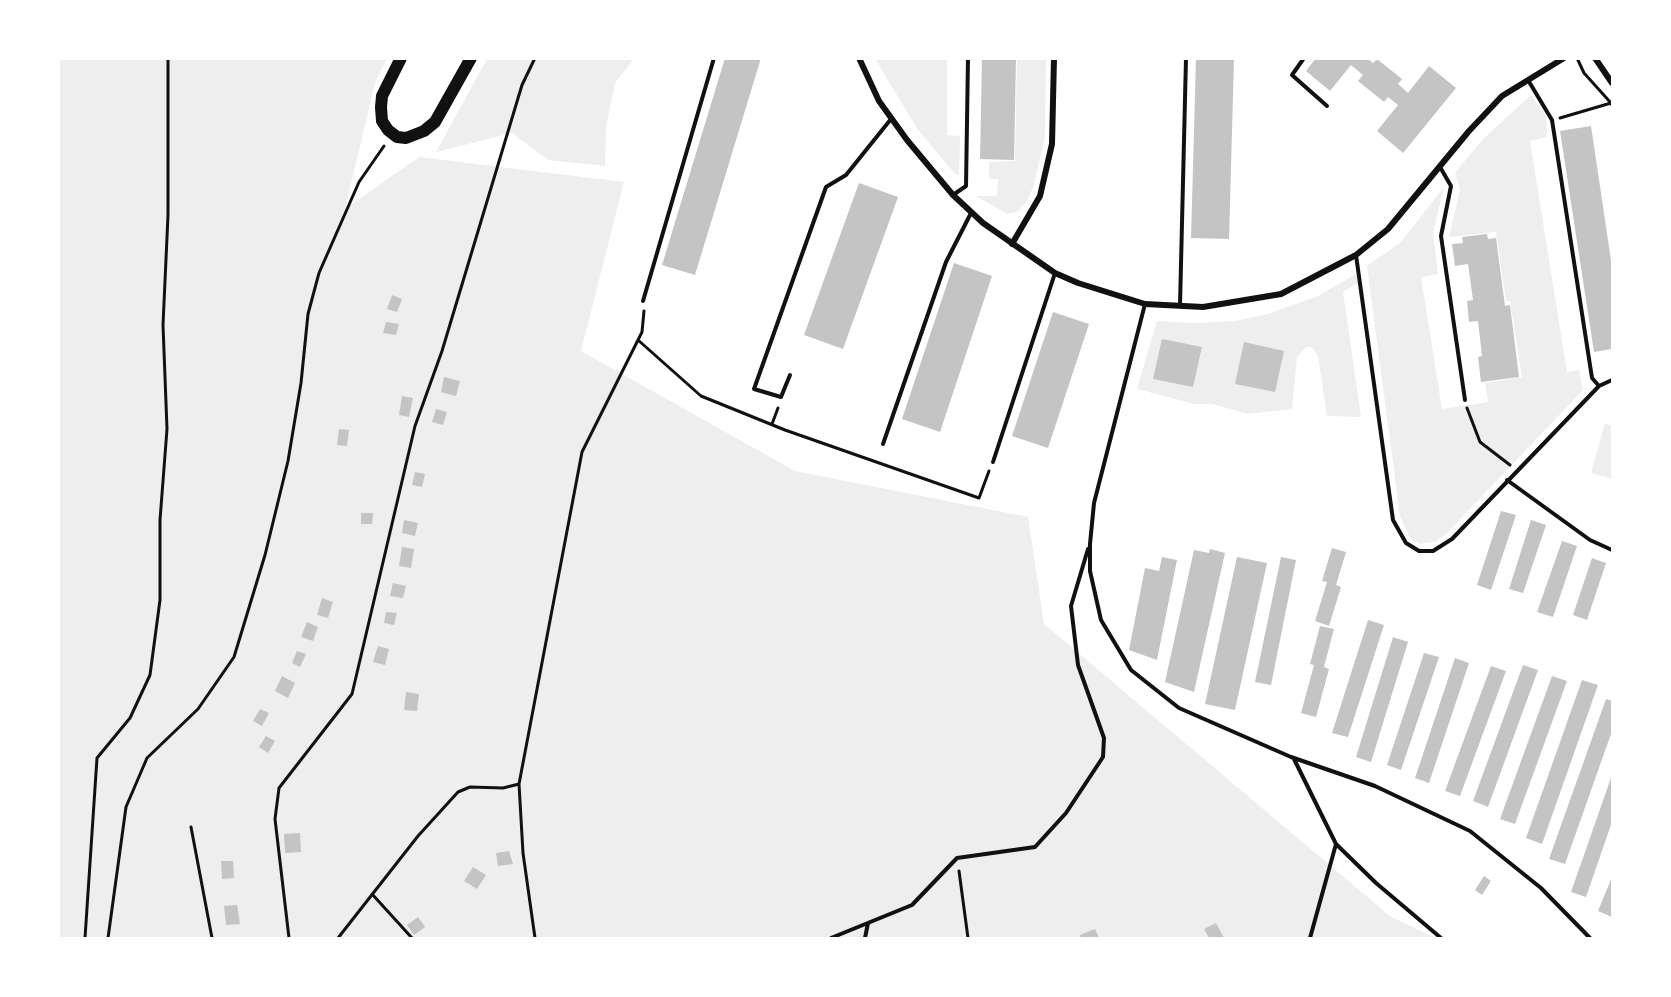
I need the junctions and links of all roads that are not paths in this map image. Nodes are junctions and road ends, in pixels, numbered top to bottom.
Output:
1 (401, 58) edge
2 (471, 58) edge
3 (714, 58) edge
4 (859, 58) edge
5 (968, 58) edge
6 (1054, 58) edge
7 (1186, 58) edge
8 (1304, 58) edge
9 (1564, 58) edge
10 (1595, 58) edge
11 (1528, 79) junction
12 (1612, 84) edge
13 (1327, 106) dead end
14 (891, 118) junction
15 (1440, 167) junction
16 (953, 195) junction
17 (971, 213) junction
18 (1012, 244) junction
19 (1356, 255) junction
20 (1055, 273) junction
21 (643, 302) road end
22 (1145, 304) junction
23 (1180, 306) junction
24 (789, 375) dead end
25 (1612, 380) edge
26 (1599, 386) junction
27 (1465, 400) road end
28 (883, 444) dead end
29 (993, 462) road end
30 (1507, 480) junction
31 (1089, 544) junction
32 (1612, 550) edge
33 (1294, 758) junction
34 (1336, 844) junction
35 (868, 923) junction
36 (831, 939) edge
37 (866, 939) edge
38 (1310, 939) edge
39 (1441, 939) edge
40 (1590, 939) edge

1 - 2 main road
3 - 21 lane
4 - 14 street
5 - 16 lane
6 - 18 street
7 - 23 lane
8 - 13 lane
9 - 11 street
10 - 12 street
11 - 15 street
11 - 26 lane
14 - 16 street
14 - 24 lane
15 - 19 street
15 - 27 lane
16 - 17 street
17 - 18 street
17 - 28 lane
18 - 20 street
19 - 23 street
19 - 30 lane
20 - 22 street
20 - 29 lane
22 - 23 street
22 - 31 lane
25 - 26 lane
26 - 30 lane
30 - 32 lane
31 - 33 lane
31 - 35 lane
33 - 34 lane
33 - 40 lane
34 - 38 lane
34 - 39 lane
35 - 36 lane
35 - 37 lane

